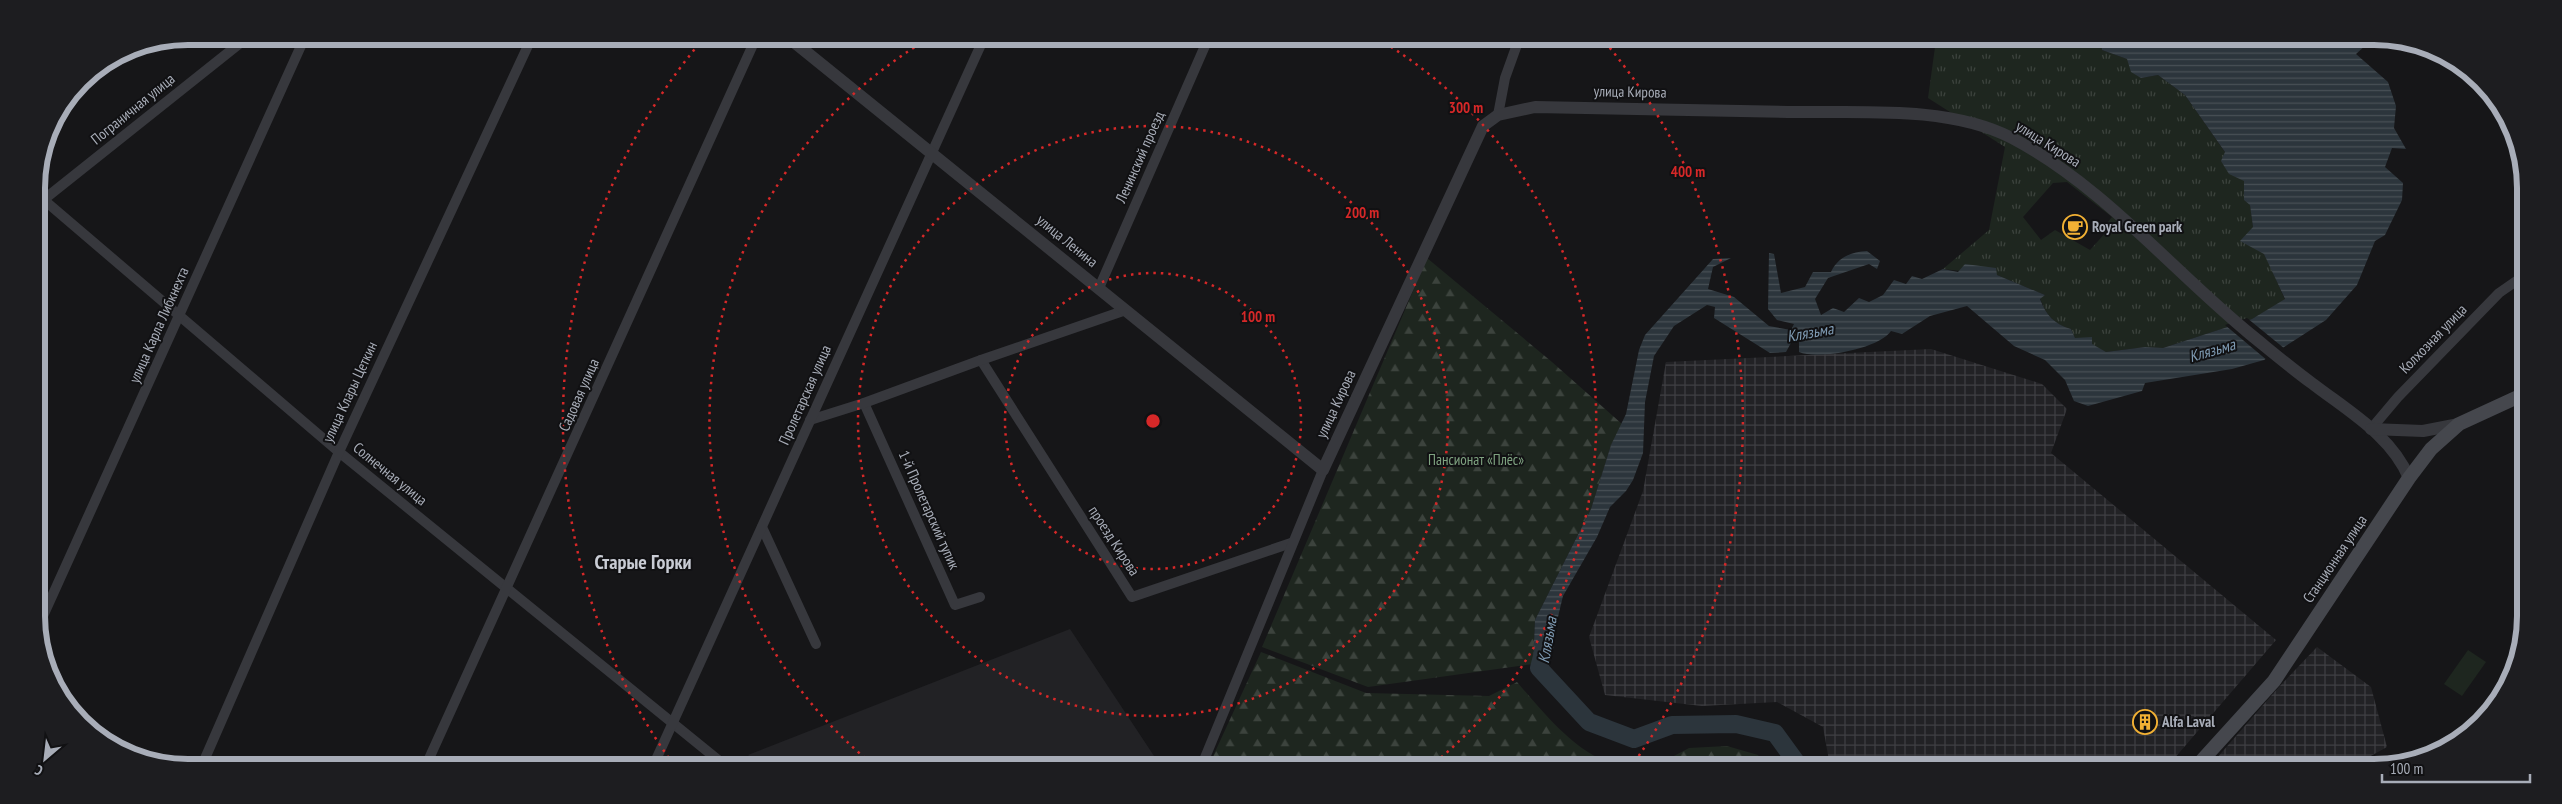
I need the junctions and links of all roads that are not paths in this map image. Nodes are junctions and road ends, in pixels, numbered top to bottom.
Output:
1 (238, 45) edge
2 (301, 45) edge
3 (528, 45) edge
4 (753, 45) edge
5 (799, 45) edge
6 (981, 45) edge
7 (1205, 45) edge
8 (1516, 45) edge
9 (1498, 115) junction
10 (932, 152) junction
11 (45, 199) edge
12 (45, 207) edge
13 (2517, 280) edge
14 (1099, 288) junction
15 (1126, 310) junction
16 (179, 316) junction
17 (981, 360) junction
18 (2517, 397) edge
19 (864, 403) junction
20 (810, 420) junction
21 (2459, 424) junction
22 (2371, 429) junction
23 (339, 452) junction
24 (1323, 470) junction
25 (2409, 478) junction
26 (762, 528) junction
27 (1292, 544) junction
28 (508, 589) junction
29 (980, 597) dead end
30 (45, 612) edge
31 (816, 644) dead end
32 (672, 723) junction
33 (205, 759) edge
34 (429, 759) edge
35 (656, 759) edge
36 (717, 759) edge
37 (1204, 759) edge
38 (2203, 759) edge

1 - 11 street, Пограничная улица
2 - 16 street, улица Карла Либкнехта
3 - 23 street, улица Клары Цеткин
4 - 28 street, Садовая улица
5 - 10 street, улица Ленина
6 - 10 street, Пролетарская улица
7 - 14 street, Ленинский проезд
8 - 9 street
9 - 22 street, улица Кирова
9 - 24 street, улица Кирова
10 - 14 street, улица Ленина
10 - 20 street, Пролетарская улица
12 - 16 street, Солнечная улица
13 - 22 street, Колхозная улица
14 - 15 street, улица Ленина
15 - 17 street
15 - 24 street, улица Ленина
16 - 23 street, Солнечная улица
16 - 30 street, улица Карла Либкнехта
17 - 19 street
17 - 27 street, проезд Кирова
18 - 21 main road, Станционная улица
19 - 20 street
19 - 29 street, 1-й Пролетарский тупик
20 - 26 street, Пролетарская улица
21 - 22 street
21 - 25 main road, Станционная улица
22 - 25 street, улица Кирова
23 - 28 street, Солнечная улица
23 - 33 street, улица Клары Цеткин
24 - 27 street, улица Кирова
25 - 38 main road, Станционная улица
26 - 31 street
26 - 32 street, Пролетарская улица
27 - 37 street, улица Кирова
28 - 32 street, Солнечная улица
28 - 34 street, Садовая улица
32 - 35 street, Пролетарская улица
32 - 36 street, Солнечная улица

